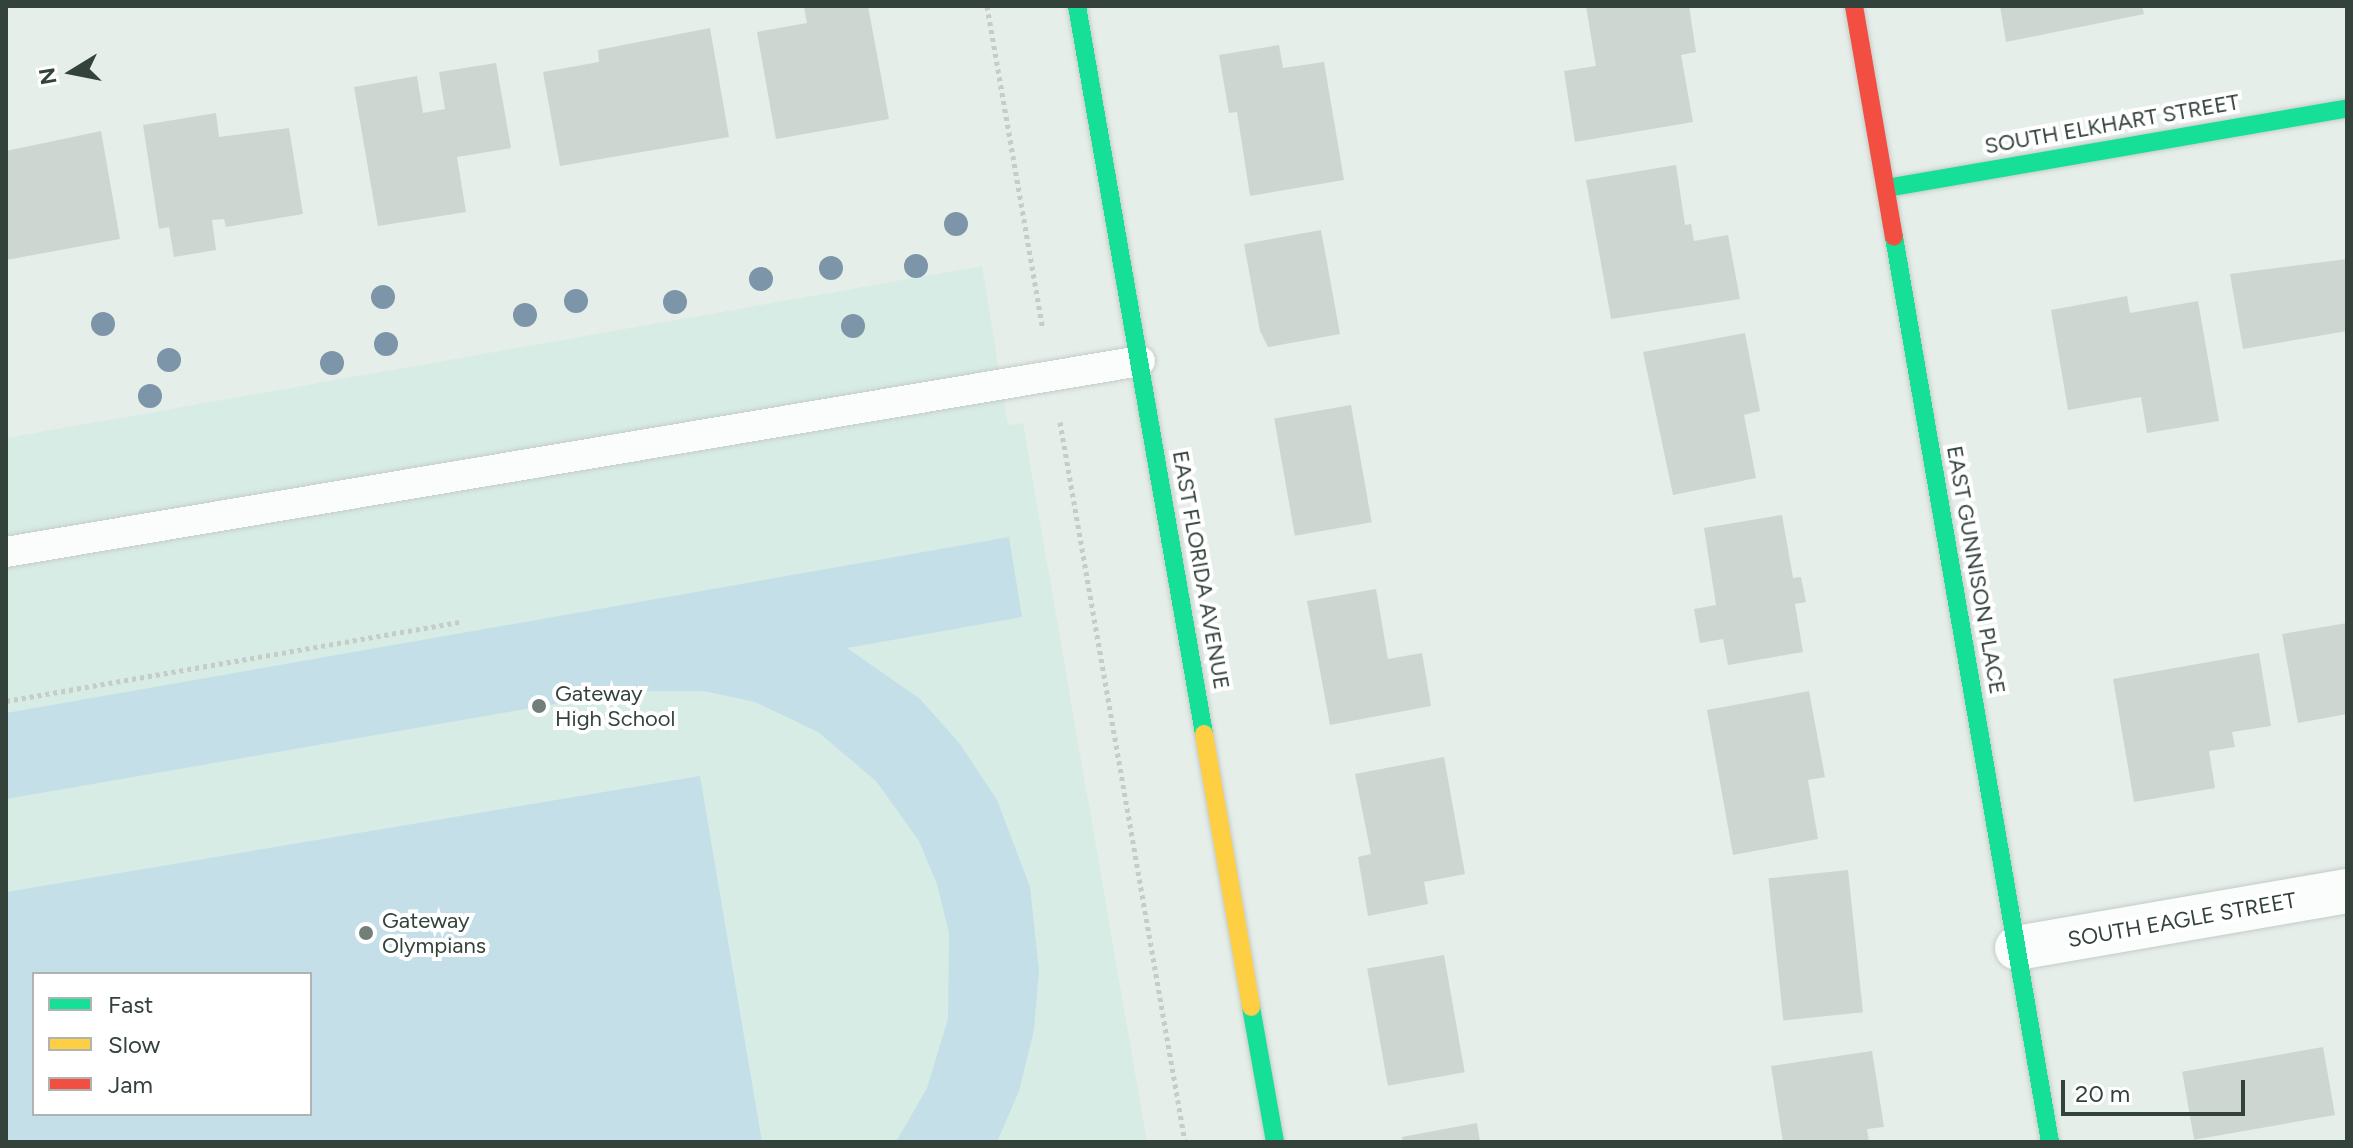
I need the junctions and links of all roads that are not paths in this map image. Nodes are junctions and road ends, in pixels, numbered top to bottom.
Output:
1 (1077, 6) edge
2 (1854, 6) edge
3 (2347, 108) edge
4 (1886, 188) junction
5 (1140, 361) junction
6 (6, 552) edge
7 (2347, 891) edge
8 (2017, 948) junction
9 (1275, 1142) edge
10 (2050, 1142) edge

1 - 5 street, EAST FLORIDA AVENUE
2 - 4 street, EAST GUNNISON PLACE
3 - 4 street, SOUTH ELKHART STREET
4 - 8 street, EAST GUNNISON PLACE
5 - 6 lane
5 - 9 street, EAST FLORIDA AVENUE
7 - 8 street, SOUTH EAGLE STREET
8 - 10 street, EAST GUNNISON PLACE

